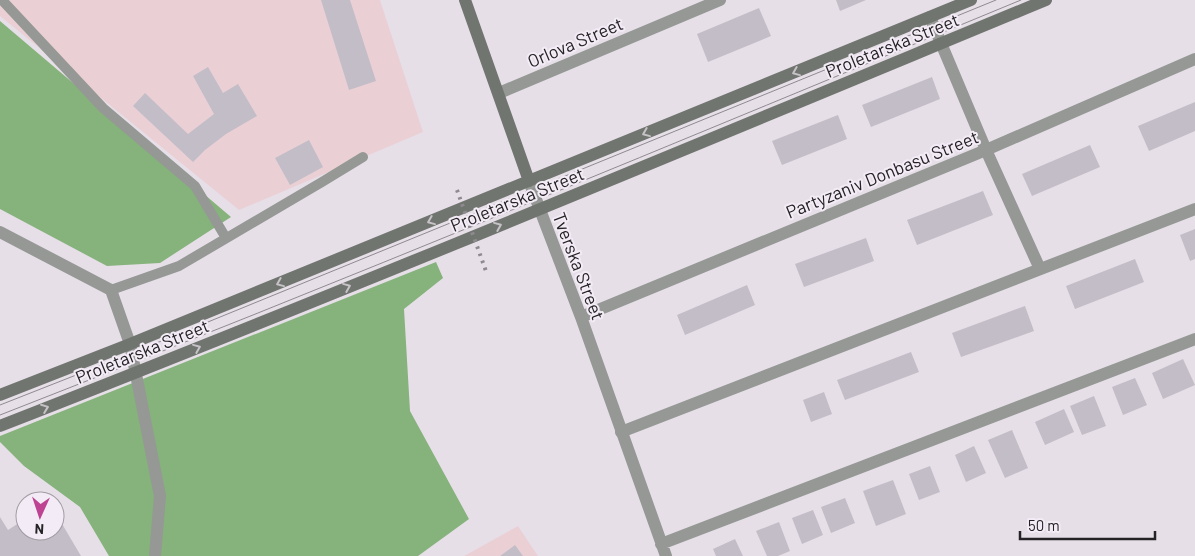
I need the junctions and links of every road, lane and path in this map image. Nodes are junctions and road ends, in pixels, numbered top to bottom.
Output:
1 (2, 0) edge
2 (464, 0) edge
3 (720, 0) edge
4 (971, 0) edge
5 (1046, 0) edge
6 (930, 17) junction
7 (942, 43) junction
8 (1195, 59) edge
9 (498, 93) junction
10 (986, 150) junction
11 (363, 157) dead end
12 (529, 181) junction
13 (540, 209) junction
14 (1195, 209) edge
15 (0, 232) edge
16 (226, 238) junction
17 (1040, 269) junction
18 (112, 290) junction
19 (581, 317) junction
20 (1195, 339) edge
21 (130, 344) junction
22 (136, 373) junction
23 (0, 395) edge
24 (0, 426) edge
25 (620, 432) junction
26 (661, 544) junction
27 (155, 556) edge
28 (666, 556) edge

1 - 16 lane
2 - 9 main road, Tverska Street
3 - 9 street, Orlova Street
4 - 6 main road, Proletarska Street
5 - 7 main road, Proletarska Street
6 - 7 street
6 -> 12 main road, Proletarska Street
7 - 10 street
7 - 13 main road, Proletarska Street
8 - 10 street, Partyzaniv Donbasu Street
9 - 12 main road, Tverska Street
10 - 17 street
10 - 19 street, Partyzaniv Donbasu Street
11 - 16 lane
12 - 13 street, Tverska Street
12 -> 21 main road, Proletarska Street
13 - 19 street, Tverska Street
22 -> 13 main road, Proletarska Street
14 - 17 street
15 - 18 street
16 - 18 lane
17 - 25 street
18 - 21 street
19 - 25 street, Tverska Street
20 - 26 street
21 - 22 street
21 - 23 main road, Proletarska Street
24 -> 22 main road, Proletarska Street
22 - 27 street
25 - 26 street, Tverska Street
26 - 28 street, Tverska Street

